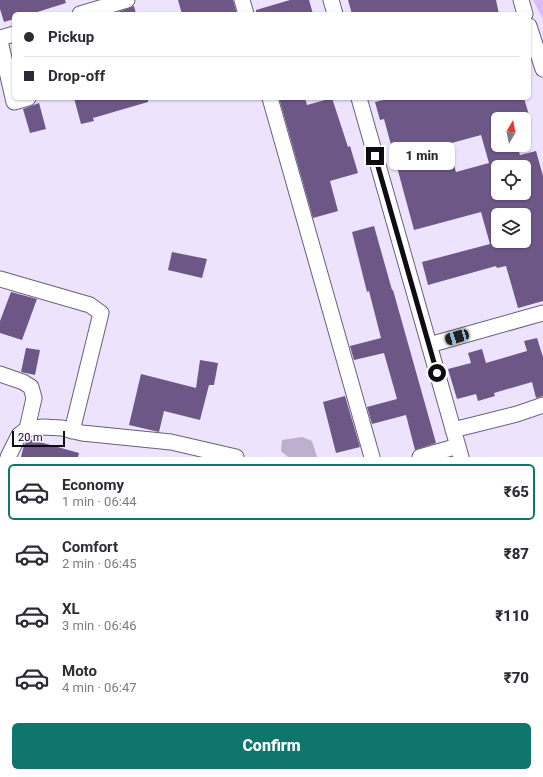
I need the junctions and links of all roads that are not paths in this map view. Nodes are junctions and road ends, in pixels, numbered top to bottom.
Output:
1 (127, 0) edge
2 (242, 0) edge
3 (331, 0) edge
4 (521, 0) edge
5 (87, 12) edge
6 (245, 12) edge
7 (334, 12) edge
8 (524, 12) edge
9 (531, 32) edge
10 (12, 35) edge
11 (0, 39) edge
12 (543, 69) edge
13 (12, 93) edge
14 (271, 100) edge
15 (360, 100) edge
16 (0, 279) edge
17 (543, 313) edge
18 (429, 345) junction
19 (0, 374) edge
20 (543, 405) edge
21 (27, 429) junction
22 (453, 430) junction
23 (72, 431) junction
24 (459, 452) edge
25 (8, 457) edge
26 (236, 457) edge
27 (372, 457) edge
28 (420, 457) edge

1 - 5 street
2 - 6 street
3 - 7 street
4 - 8 street
9 - 12 street
10 - 11 street
11 - 13 street
14 - 27 street
15 - 18 street
16 - 23 street
17 - 18 street
18 - 22 street
19 - 21 street
20 - 22 street
21 - 23 street
21 - 25 street
22 - 24 street
23 - 26 street
24 - 28 street

